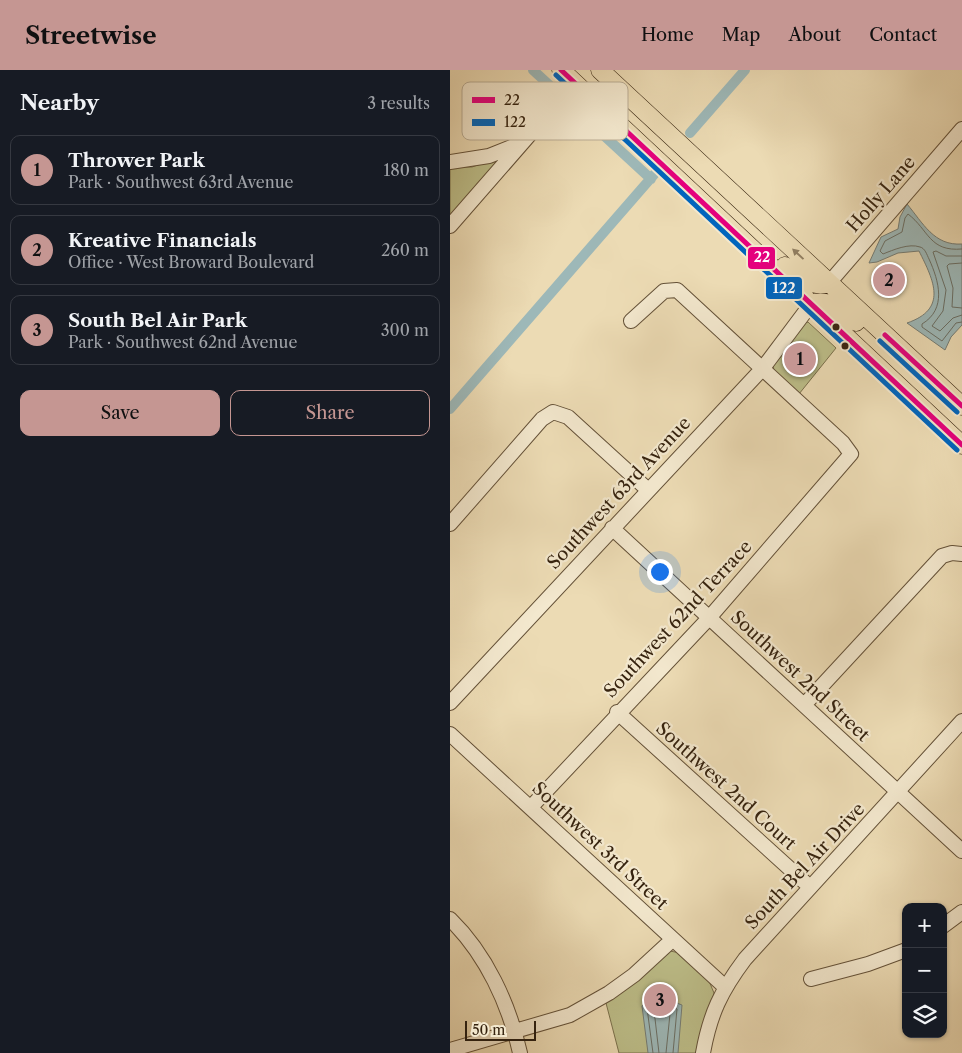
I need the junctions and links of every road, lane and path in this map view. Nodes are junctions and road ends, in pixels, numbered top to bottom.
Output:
1 (561, 70) edge
2 (602, 71) edge
3 (569, 82) edge
4 (614, 82) edge
5 (628, 95) edge
6 (962, 129) edge
7 (628, 137) edge
8 (524, 140) edge
9 (521, 143) junction
10 (450, 162) edge
11 (713, 212) junction
12 (450, 226) edge
13 (829, 283) junction
14 (811, 304) junction
15 (631, 321) dead end
16 (762, 368) junction
17 (924, 371) junction
18 (962, 406) edge
19 (962, 445) edge
20 (647, 489) junction
21 (450, 524) edge
22 (612, 528) junction
23 (957, 554) edge
24 (709, 618) junction
25 (450, 703) edge
26 (806, 704) junction
27 (618, 712) junction
28 (962, 721) edge
29 (450, 734) edge
30 (898, 793) junction
31 (530, 807) junction
32 (962, 851) edge
33 (810, 887) junction
34 (962, 912) edge
35 (450, 919) edge
36 (947, 923) edge
37 (672, 940) junction
38 (902, 951) edge
39 (811, 979) dead end
40 (724, 986) junction
41 (515, 1031) junction
42 (450, 1050) edge
43 (520, 1053) edge
44 (703, 1053) edge

1 - 3 main road
2 - 4 main road
13 -> 5 main road
6 - 13 street, Holly Lane
7 - 11 main road
8 - 9 street
9 - 10 street
9 - 12 street
11 - 13 main road
11 - 14 main road
13 - 17 main road
14 - 16 street, Southwest 63rd Avenue
14 - 17 main road
14 - 19 main road
15 - 16 street
16 - 20 street, Southwest 63rd Avenue
16 - 24 street, Southwest 62nd Terrace
17 - 18 main road
20 - 21 street
20 - 22 street, Southwest 63rd Avenue
22 - 24 street, Southwest 2nd Street
22 - 25 street, Southwest 63rd Avenue
23 - 26 street
24 - 26 street, Southwest 2nd Street
24 - 27 street, Southwest 62nd Terrace
26 - 30 street, Southwest 2nd Street
27 - 31 street, Southwest 62nd Terrace
27 - 33 street, Southwest 2nd Court
28 - 30 street, South Bel Air Drive
29 - 31 street, Southwest 3rd Street
30 - 32 street, Southwest 2nd Street
30 - 33 street, South Bel Air Drive
31 - 37 street, Southwest 3rd Street
33 - 40 street, South Bel Air Drive
34 - 36 street
35 - 41 street
37 - 40 street, Southwest 3rd Street
37 - 41 street
38 - 39 street
40 - 44 street, South Bel Air Drive
41 - 42 street
41 - 43 street

